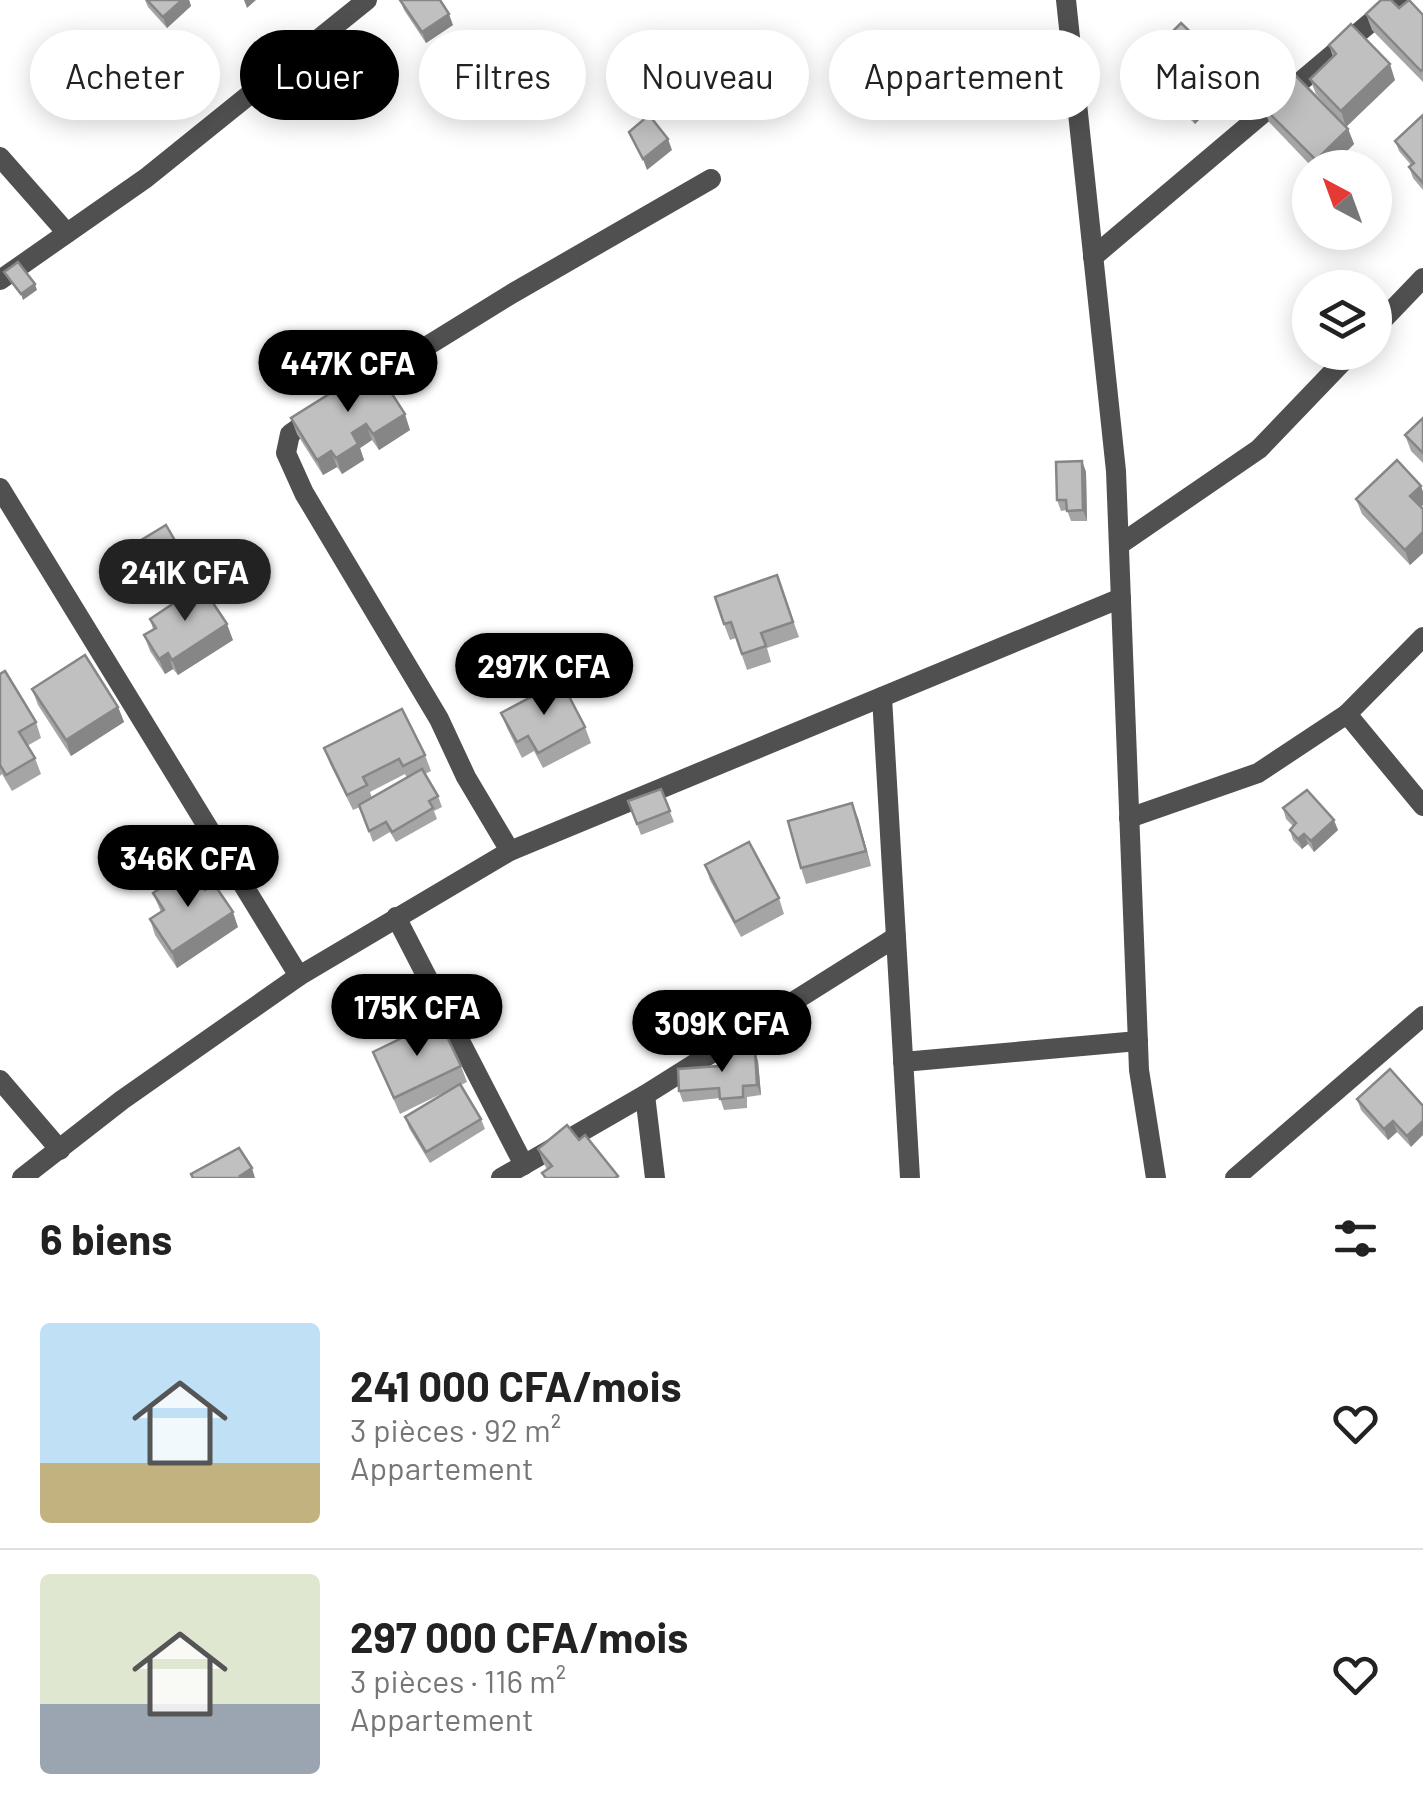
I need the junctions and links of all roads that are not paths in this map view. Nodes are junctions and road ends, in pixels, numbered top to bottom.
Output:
1 (367, 0) edge
2 (1066, 0) edge
3 (1396, 0) edge
4 (0, 157) edge
5 (711, 180) dead end
6 (67, 233) junction
7 (1093, 258) junction
8 (1423, 278) edge
9 (0, 280) edge
10 (1392, 310) edge
11 (1335, 370) edge
12 (0, 488) edge
13 (1119, 545) junction
14 (1121, 598) junction
15 (1423, 637) edge
16 (882, 697) junction
17 (1347, 714) junction
18 (1423, 806) edge
19 (1129, 818) junction
20 (510, 851) junction
21 (396, 917) junction
22 (896, 938) junction
23 (299, 976) junction
24 (1423, 1016) edge
25 (1138, 1041) junction
26 (903, 1062) junction
27 (0, 1080) edge
28 (645, 1095) junction
29 (60, 1150) junction
30 (524, 1165) junction
31 (22, 1178) edge
32 (501, 1178) edge
33 (656, 1178) edge
34 (910, 1178) edge
35 (1156, 1178) edge
36 (1235, 1178) edge

1 - 6 street
2 - 7 street
3 - 7 street
4 - 6 street
5 - 20 street
6 - 9 street
7 - 13 street
8 - 10 street
11 - 13 street
12 - 23 street
13 - 14 street
14 - 16 street
14 - 19 street
15 - 17 street
16 - 20 street
16 - 22 street
17 - 18 street
17 - 19 street
19 - 25 street
20 - 21 street
21 - 23 street
21 - 30 street
22 - 26 street
22 - 28 street
23 - 29 street
24 - 36 street
25 - 26 street
25 - 35 street
26 - 34 street
27 - 29 street
28 - 30 street
28 - 33 street
29 - 31 street
30 - 32 street

